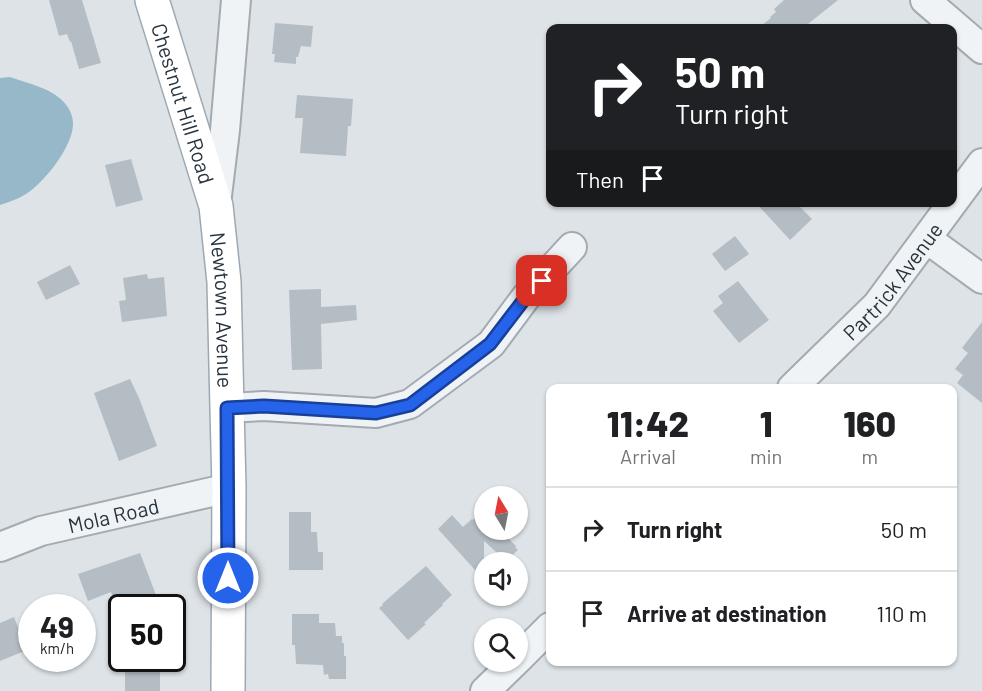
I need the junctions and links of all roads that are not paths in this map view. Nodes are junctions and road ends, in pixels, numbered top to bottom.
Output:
1 (152, 0) edge
2 (236, 0) edge
3 (925, 0) edge
4 (952, 24) edge
5 (957, 28) edge
6 (982, 50) edge
7 (982, 163) edge
8 (957, 198) edge
9 (216, 206) junction
10 (950, 207) edge
11 (927, 239) junction
12 (573, 247) dead end
13 (982, 279) edge
14 (796, 384) edge
15 (227, 408) junction
16 (229, 488) junction
17 (0, 548) edge
18 (546, 631) edge
19 (528, 648) edge
20 (504, 672) edge
21 (228, 691) edge
22 (485, 691) edge

1 - 9 main road, Chestnut Hill Road
2 - 9 street, Newtown Avenue
3 - 4 street
5 - 6 street
7 - 8 street, Partrick Avenue
9 - 15 main road, Newtown Avenue
10 - 11 street, Partrick Avenue
11 - 13 street
11 - 14 street, Partrick Avenue
12 - 15 street
15 - 16 main road, Newtown Avenue
16 - 17 street, Mola Road
16 - 21 main road, Newtown Avenue
18 - 19 street
20 - 22 street

